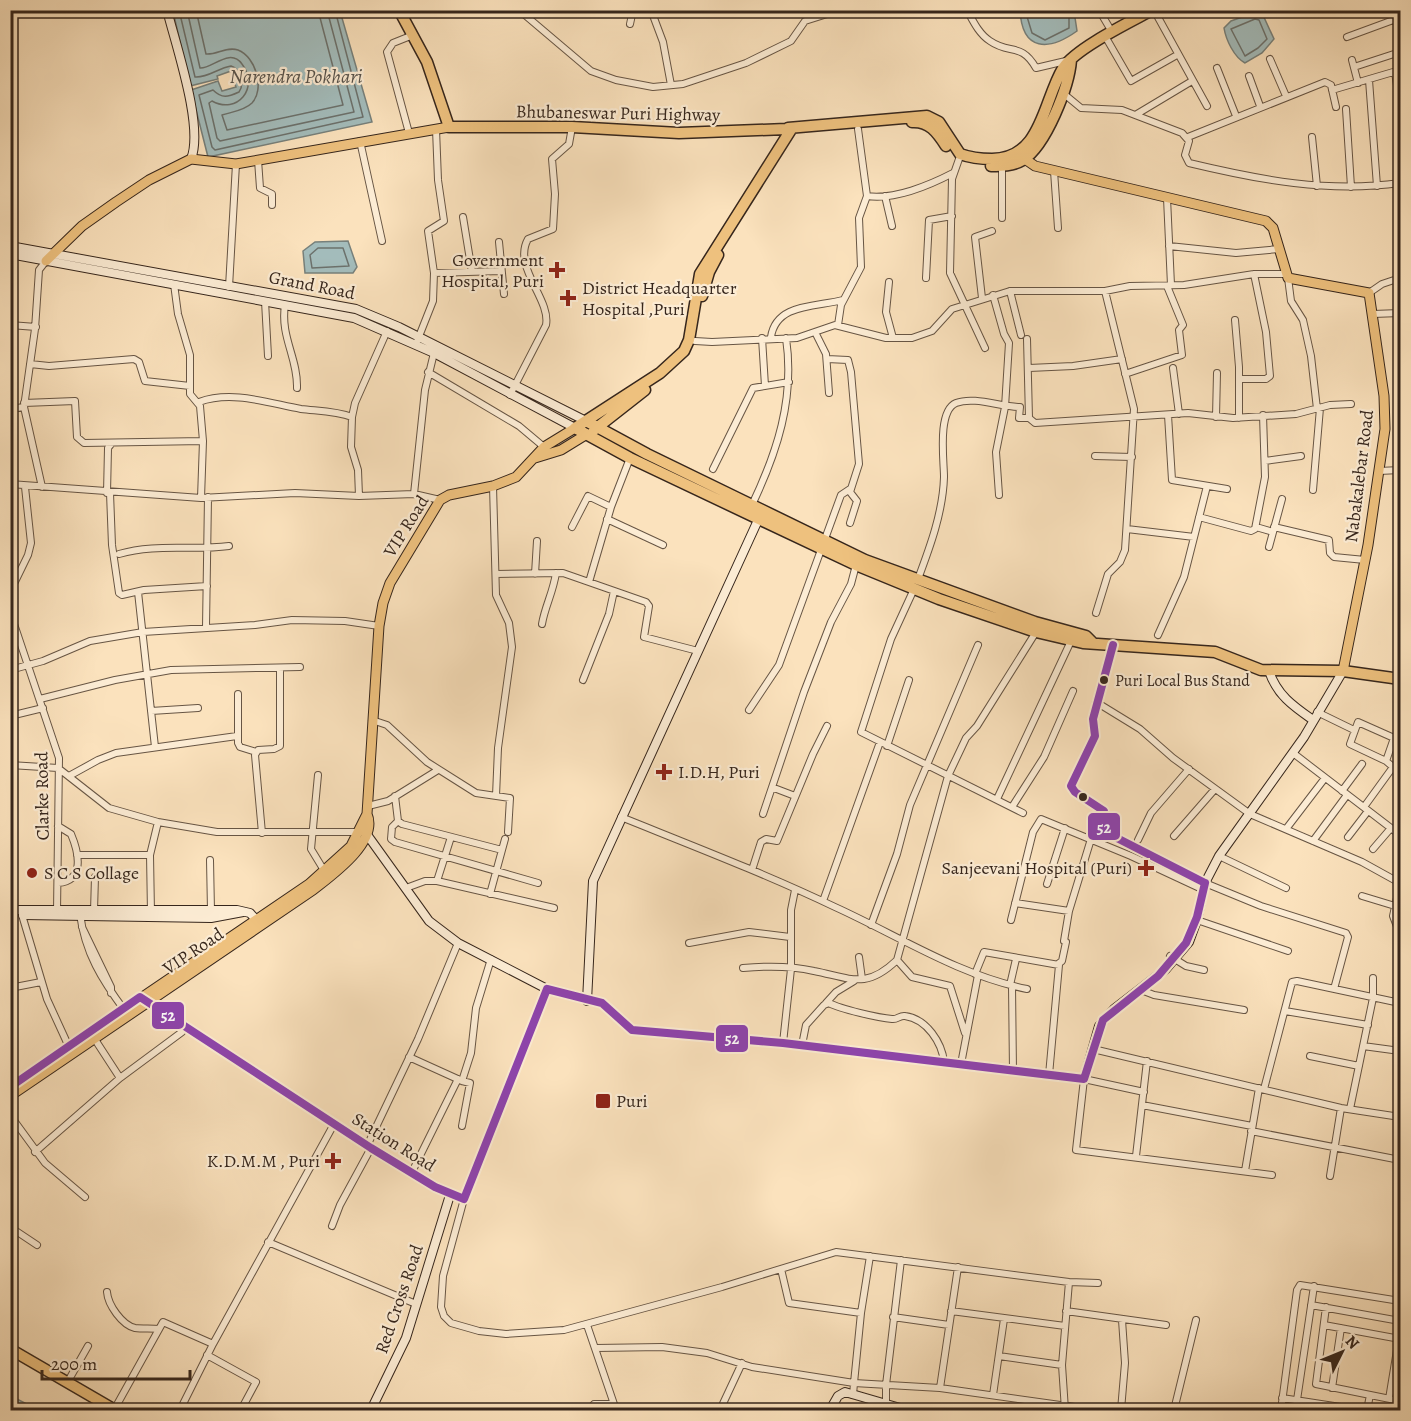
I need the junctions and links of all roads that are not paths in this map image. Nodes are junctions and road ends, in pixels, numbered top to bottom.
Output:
1 (19, 10) edge
2 (167, 10) edge
3 (399, 10) edge
4 (519, 10) edge
5 (633, 10) edge
6 (651, 10) edge
7 (840, 10) edge
8 (967, 10) edge
9 (1099, 10) edge
10 (1153, 10) edge
11 (1393, 10) edge
12 (10, 14) edge
13 (1396, 19) junction
14 (630, 24) dead end
15 (1401, 32) edge
16 (1108, 34) junction
17 (413, 35) junction
18 (1347, 37) dead end
19 (1401, 52) edge
20 (1177, 54) junction
21 (1270, 59) dead end
22 (1067, 64) junction
23 (1217, 68) dead end
24 (1398, 71) edge
25 (1249, 76) dead end
26 (1369, 80) junction
27 (1192, 81) junction
28 (1358, 83) junction
29 (671, 85) junction
30 (1332, 90) junction
31 (1064, 94) junction
32 (1286, 96) junction
33 (1207, 106) dead end
34 (1260, 106) junction
35 (1401, 106) edge
36 (1336, 107) dead end
37 (1346, 109) dead end
38 (1050, 111) junction
39 (1137, 114) junction
40 (1236, 116) junction
41 (926, 119) junction
42 (449, 127) junction
43 (572, 127) junction
44 (436, 129) junction
45 (858, 129) junction
46 (792, 130) junction
47 (409, 133) junction
48 (1038, 136) junction
49 (1188, 137) junction
50 (1312, 137) dead end
51 (360, 141) junction
52 (1034, 150) junction
53 (1021, 156) junction
54 (190, 159) junction
55 (959, 159) junction
56 (258, 160) junction
57 (236, 164) junction
58 (1002, 166) junction
59 (1051, 170) junction
60 (953, 173) junction
61 (1401, 183) edge
62 (1317, 186) junction
63 (1377, 186) junction
64 (1351, 187) junction
65 (867, 196) junction
66 (885, 196) junction
67 (1167, 198) junction
68 (272, 205) dead end
69 (952, 216) junction
70 (463, 217) dead end
71 (1002, 218) dead end
72 (892, 226) dead end
73 (1058, 228) dead end
74 (992, 231) dead end
75 (381, 241) dead end
76 (499, 243) dead end
77 (10, 246) edge
78 (1169, 246) junction
79 (1279, 249) junction
80 (55, 253) junction
81 (10, 254) edge
82 (46, 261) junction
83 (501, 270) junction
84 (472, 272) junction
85 (434, 273) junction
86 (1254, 274) junction
87 (1286, 276) junction
88 (926, 278) dead end
89 (1401, 278) edge
90 (889, 282) dead end
91 (174, 284) junction
92 (229, 286) junction
93 (1169, 286) junction
94 (1010, 291) junction
95 (1105, 291) junction
96 (1369, 293) junction
97 (504, 294) dead end
98 (993, 296) junction
99 (982, 298) junction
100 (843, 300) junction
101 (265, 301) junction
102 (965, 303) junction
103 (285, 304) junction
104 (698, 304) junction
105 (1401, 313) edge
106 (1373, 314) junction
107 (1235, 320) dead end
108 (10, 325) edge
109 (838, 325) junction
110 (36, 327) junction
111 (387, 331) junction
112 (815, 332) junction
113 (762, 338) junction
114 (771, 338) junction
115 (786, 338) junction
116 (893, 338) junction
117 (417, 340) junction
118 (695, 341) junction
119 (985, 348) dead end
120 (434, 353) junction
121 (268, 356) dead end
122 (827, 359) junction
123 (1122, 359) junction
124 (30, 364) junction
125 (1029, 368) junction
126 (1173, 368) dead end
127 (428, 372) junction
128 (1217, 373) dead end
129 (1125, 374) junction
130 (1239, 379) junction
131 (789, 382) junction
132 (190, 386) junction
133 (514, 386) junction
134 (765, 386) junction
135 (297, 388) dead end
136 (830, 393) dead end
137 (510, 395) junction
138 (199, 402) junction
139 (1352, 404) dead end
140 (24, 405) junction
141 (1005, 407) junction
142 (10, 409) edge
143 (1319, 409) junction
144 (1179, 414) junction
145 (1168, 415) junction
146 (1263, 415) junction
147 (352, 417) junction
148 (1134, 417) junction
149 (1216, 417) junction
150 (1029, 418) junction
151 (1239, 418) junction
152 (586, 421) junction
153 (575, 428) junction
154 (598, 428) junction
155 (587, 435) junction
156 (203, 441) junction
157 (112, 443) junction
158 (544, 447) junction
159 (1095, 456) dead end
160 (1301, 456) dead end
161 (1132, 457) junction
162 (535, 458) junction
163 (630, 458) junction
164 (1265, 461) junction
165 (713, 469) dead end
166 (1401, 470) edge
167 (1379, 471) junction
168 (10, 484) edge
169 (493, 486) junction
170 (1207, 486) junction
171 (25, 487) junction
172 (42, 487) junction
173 (850, 489) junction
174 (1227, 489) dead end
175 (1313, 490) dead end
176 (108, 493) junction
177 (414, 494) junction
178 (999, 495) dead end
179 (359, 496) junction
180 (204, 497) junction
181 (1282, 499) dead end
182 (440, 500) junction
183 (611, 507) junction
184 (750, 509) junction
185 (1200, 517) junction
186 (759, 518) junction
187 (607, 519) junction
188 (850, 523) dead end
189 (572, 527) dead end
190 (1256, 527) junction
191 (1127, 529) junction
192 (1274, 529) junction
193 (1194, 537) junction
194 (537, 541) dead end
195 (663, 545) dead end
196 (824, 545) junction
197 (229, 546) dead end
198 (1269, 547) dead end
199 (207, 549) junction
200 (119, 554) dead end
201 (1365, 560) junction
202 (856, 566) junction
203 (10, 572) edge
204 (556, 573) junction
205 (496, 574) junction
206 (536, 574) junction
207 (17, 576) junction
208 (589, 582) junction
209 (916, 584) junction
210 (207, 586) junction
211 (614, 591) junction
212 (10, 592) edge
213 (138, 592) junction
214 (1096, 613) dead end
215 (11, 615) edge
216 (542, 624) dead end
217 (379, 626) junction
218 (206, 627) junction
219 (143, 632) junction
220 (1036, 632) junction
221 (1158, 635) dead end
222 (1071, 640) junction
223 (1093, 643) junction
224 (978, 645) dead end
225 (698, 651) junction
226 (28, 666) junction
227 (300, 667) dead end
228 (280, 668) junction
229 (10, 670) edge
230 (1269, 671) junction
231 (1343, 671) junction
232 (147, 673) junction
233 (1401, 679) edge
234 (583, 680) dead end
235 (909, 680) dead end
236 (1073, 691) dead end
237 (238, 694) dead end
238 (40, 699) junction
239 (1096, 702) dead end
240 (43, 708) junction
241 (198, 708) dead end
242 (749, 710) dead end
243 (151, 711) junction
244 (10, 716) edge
245 (1315, 716) junction
246 (372, 720) junction
247 (827, 726) dead end
248 (1354, 730) junction
249 (237, 736) junction
250 (880, 742) junction
251 (887, 746) junction
252 (155, 747) junction
253 (1393, 747) junction
254 (1401, 750) edge
255 (256, 752) junction
256 (1293, 753) junction
257 (1386, 761) junction
258 (1362, 764) dead end
259 (10, 765) edge
260 (927, 766) junction
261 (58, 768) junction
262 (438, 770) junction
263 (1189, 770) junction
264 (318, 775) dead end
265 (69, 776) junction
266 (948, 776) junction
267 (1325, 778) junction
268 (774, 788) junction
269 (1215, 789) junction
270 (1345, 793) junction
271 (395, 796) junction
272 (496, 796) junction
273 (795, 796) junction
274 (997, 800) junction
275 (1012, 807) junction
276 (1366, 809) junction
277 (368, 810) junction
278 (1023, 813) dead end
279 (763, 814) dead end
280 (1250, 814) junction
281 (621, 817) junction
282 (398, 820) junction
283 (158, 822) junction
284 (58, 826) junction
285 (1065, 828) junction
286 (1391, 828) junction
287 (1286, 829) junction
288 (312, 831) junction
289 (262, 832) junction
290 (364, 834) junction
291 (1401, 835) edge
292 (1174, 836) dead end
293 (451, 837) junction
294 (1348, 837) dead end
295 (1091, 839) junction
296 (1138, 840) dead end
297 (1312, 841) junction
298 (1373, 849) dead end
299 (502, 850) junction
300 (77, 855) junction
301 (150, 855) junction
302 (1219, 856) junction
303 (446, 857) junction
304 (210, 860) dead end
305 (752, 870) junction
306 (497, 871) junction
307 (325, 872) junction
308 (95, 878) dead end
309 (437, 881) junction
310 (57, 883) junction
311 (538, 883) dead end
312 (1401, 883) edge
313 (1047, 884) dead end
314 (1204, 887) junction
315 (406, 888) junction
316 (1286, 888) dead end
317 (795, 890) junction
318 (490, 894) junction
319 (1362, 896) dead end
320 (824, 902) junction
321 (1015, 903) junction
322 (1395, 906) junction
323 (554, 908) dead end
324 (10, 910) edge
325 (1069, 910) junction
326 (94, 911) junction
327 (211, 911) junction
328 (244, 912) junction
329 (57, 913) junction
330 (80, 914) junction
331 (22, 915) junction
332 (151, 915) junction
333 (10, 916) edge
334 (1011, 920) dead end
335 (1197, 920) junction
336 (259, 922) junction
337 (871, 925) junction
338 (790, 938) junction
339 (905, 940) junction
340 (689, 943) dead end
341 (458, 944) junction
342 (1288, 951) dead end
343 (859, 957) dead end
344 (1173, 958) junction
345 (491, 959) junction
346 (1016, 959) junction
347 (897, 960) junction
348 (1058, 964) junction
349 (743, 968) dead end
350 (791, 969) junction
351 (1204, 970) dead end
352 (1401, 971) edge
353 (976, 974) junction
354 (1373, 978) dead end
355 (862, 979) junction
356 (854, 981) junction
357 (1401, 981) edge
358 (42, 982) junction
359 (1011, 986) junction
360 (10, 988) edge
361 (547, 989) junction
362 (1027, 989) dead end
363 (1334, 989) junction
364 (1141, 990) junction
365 (1373, 998) junction
366 (141, 1001) junction
367 (587, 1001) junction
368 (826, 1003) junction
369 (1400, 1003) edge
370 (1244, 1010) dead end
371 (1285, 1011) junction
372 (126, 1012) junction
373 (1368, 1025) junction
374 (182, 1032) junction
375 (965, 1033) junction
376 (94, 1038) junction
377 (783, 1043) junction
378 (802, 1046) junction
379 (1364, 1046) junction
380 (69, 1047) junction
381 (1093, 1049) junction
382 (1401, 1051) edge
383 (1310, 1056) dead end
384 (409, 1058) junction
385 (1147, 1061) junction
386 (944, 1062) junction
387 (961, 1064) junction
388 (1359, 1066) junction
389 (1013, 1071) junction
390 (1049, 1075) junction
391 (120, 1078) junction
392 (1084, 1079) junction
393 (460, 1080) junction
394 (10, 1087) edge
395 (1261, 1089) junction
396 (1144, 1092) junction
397 (10, 1096) edge
398 (1142, 1105) junction
399 (1341, 1108) junction
400 (1350, 1109) junction
401 (10, 1115) edge
402 (1401, 1117) edge
403 (332, 1126) junction
404 (462, 1126) dead end
405 (1251, 1129) junction
406 (1335, 1146) junction
407 (369, 1149) junction
408 (35, 1152) junction
409 (1136, 1156) junction
410 (1401, 1160) edge
411 (1245, 1171) junction
412 (412, 1172) junction
413 (1272, 1174) dead end
414 (1330, 1176) dead end
415 (435, 1187) junction
416 (450, 1195) junction
417 (85, 1197) dead end
418 (465, 1199) junction
419 (332, 1226) dead end
420 (10, 1227) edge
421 (268, 1242) junction
422 (37, 1245) dead end
423 (870, 1256) junction
424 (901, 1260) junction
425 (958, 1267) junction
426 (781, 1269) junction
427 (1069, 1282) junction
428 (1098, 1283) dead end
429 (1314, 1286) junction
430 (107, 1292) dead end
431 (1401, 1301) edge
432 (416, 1304) junction
433 (1311, 1305) junction
434 (1326, 1308) junction
435 (951, 1311) junction
436 (1066, 1311) junction
437 (861, 1313) junction
438 (893, 1317) junction
439 (1004, 1319) junction
440 (1122, 1320) junction
441 (1196, 1320) dead end
442 (1401, 1321) edge
443 (1324, 1324) junction
444 (587, 1325) junction
445 (949, 1325) junction
446 (1167, 1325) dead end
447 (1065, 1326) junction
448 (1341, 1328) junction
449 (159, 1329) junction
450 (1400, 1338) edge
451 (213, 1344) junction
452 (88, 1346) dead end
453 (596, 1348) junction
454 (15, 1352) edge
455 (207, 1355) junction
456 (999, 1356) junction
457 (742, 1363) junction
458 (1062, 1365) junction
459 (67, 1383) junction
460 (854, 1383) junction
461 (886, 1385) junction
462 (940, 1388) junction
463 (1332, 1388) junction
464 (853, 1395) junction
465 (993, 1395) junction
466 (1370, 1395) junction
467 (1282, 1398) junction
468 (1389, 1399) junction
469 (1023, 1400) junction
470 (1297, 1400) junction
471 (1401, 1401) edge
472 (614, 1407) edge
473 (886, 1407) edge
474 (1065, 1409) edge
475 (115, 1410) edge
476 (180, 1410) edge
477 (241, 1410) edge
478 (371, 1410) edge
479 (589, 1410) edge
480 (720, 1410) edge
481 (830, 1410) edge
482 (907, 1410) edge
483 (1016, 1410) edge
484 (1096, 1410) edge
485 (1121, 1410) edge
486 (1174, 1410) edge
487 (1281, 1410) edge
488 (1360, 1410) edge
489 (1367, 1410) edge

1 - 12 street
2 - 54 main road
3 - 17 highway
4 - 29 street
5 - 14 street
6 - 29 street
7 - 29 street
8 - 22 street
9 - 16 street
10 - 16 highway
10 - 20 street
11 - 13 street
13 - 15 street
13 - 18 street
16 - 20 street
16 - 22 highway
17 - 42 highway
17 - 47 street
19 - 28 street
20 - 27 street
21 - 32 street
22 - 31 highway
22 - 38 highway
23 - 40 street
24 - 26 street
24 - 35 street
25 - 34 street
26 - 28 street
26 - 63 street
27 - 33 street
27 - 39 street
28 - 30 street
30 - 32 street
30 - 36 street
31 - 38 highway
31 - 39 street
32 - 34 street
34 - 40 street
37 - 64 street
38 - 48 highway
39 - 49 street
40 - 49 street
41 - 45 highway
41 - 46 highway
41 - 53 highway
41 - 55 highway
42 - 43 highway, Bhubaneswar Puri Highway
42 - 44 main road
43 - 46 highway, Bhubaneswar Puri Highway
43 - 133 street
44 - 47 main road
44 - 85 street
45 - 46 highway
45 - 65 street
46 - 104 highway
47 - 51 main road
48 - 52 highway
48 - 53 highway
49 - 62 street
50 - 62 street
51 - 56 main road
51 - 75 street
52 - 53 highway
52 - 59 main road
53 - 58 highway
53 - 59 main road
54 - 57 main road
54 - 80 main road
55 - 58 highway
55 - 60 street
56 - 57 main road
56 - 68 street
57 - 92 street
58 - 71 street
59 - 67 main road
59 - 73 street
60 - 66 street
60 - 69 street
61 - 63 street
62 - 64 street
63 - 64 street
65 - 66 street
65 - 100 street
66 - 72 street
67 - 78 street
67 - 79 main road
69 - 88 street
69 - 102 street
70 - 84 street
74 - 99 street
76 - 83 street
77 - 80 main road, Grand Road
78 - 79 street
78 - 93 street
79 - 87 main road
80 - 82 main road
80 - 92 main road, Grand Road
81 - 82 main road, Grand Road
82 - 91 main road, Grand Road
82 - 110 street
83 - 84 street
83 - 97 street
84 - 85 street
85 - 117 street
86 - 87 street
86 - 93 street
86 - 130 street
87 - 96 main road
87 - 143 street
89 - 96 street
90 - 116 street
91 - 101 main road, Grand Road
91 - 132 street
92 - 117 main road, Grand Road
93 - 95 street
93 - 129 street
94 - 95 street
94 - 98 street
94 - 125 street
95 - 123 street
96 - 106 main road, Nabakalebar Road
98 - 99 street
98 - 141 street
99 - 102 street
100 - 109 street
100 - 114 street
101 - 103 main road, Grand Road
101 - 121 street
102 - 116 street
102 - 119 street
103 - 111 main road, Grand Road
103 - 135 street
104 - 118 highway
104 - 152 highway
105 - 106 street
106 - 167 main road, Nabakalebar Road
107 - 130 street
108 - 110 street
109 - 112 street
109 - 116 street
110 - 124 street
111 - 117 main road, Grand Road
111 - 147 street
112 - 115 street
112 - 122 street
113 - 114 street
113 - 118 street
113 - 134 street
114 - 115 street
115 - 131 street
117 - 120 main road, Grand Road
117 - 133 main road, Grand Road
118 - 154 highway
120 - 127 street
120 - 137 main road, Grand Road
122 - 136 street
122 - 173 street
123 - 125 street
123 - 129 street
124 - 132 street
124 - 140 street
125 - 150 street
126 - 144 street
127 - 158 street
127 - 177 street
128 - 149 street
129 - 148 street
130 - 151 street
131 - 134 street
131 - 184 street
132 - 138 street
133 - 137 street
133 - 152 main road, Grand Road
134 - 165 street
137 - 153 main road, Grand Road
138 - 147 street
138 - 156 street
139 - 143 street
140 - 142 street
140 - 157 street
140 - 172 street
141 - 150 street
141 - 178 street
141 - 209 street
143 - 146 street
143 - 175 street
144 - 145 street
144 - 149 street
145 - 148 street
145 - 170 street
146 - 151 street
146 - 164 street
147 - 179 street
148 - 150 street
148 - 161 street
149 - 151 street
152 - 153 highway
152 - 154 highway
153 - 155 highway
153 - 158 main road, VIP Road
154 - 155 highway
154 - 184 highway
155 - 162 main road, VIP Road
155 - 163 highway
156 - 157 street
156 - 180 street
157 - 176 street
158 - 162 main road, VIP Road
159 - 161 street
160 - 164 street
161 - 191 street
162 - 169 main road, VIP Road
163 - 183 street
163 - 184 highway
164 - 190 street
166 - 167 street
167 - 201 main road, Nabakalebar Road
168 - 171 street
169 - 182 main road, VIP Road
169 - 205 street
170 - 174 street
170 - 185 street
171 - 172 street
171 - 207 street
172 - 176 street
173 - 188 street
173 - 196 street
176 - 180 street
176 - 213 street
177 - 179 street
177 - 182 street
179 - 180 street
180 - 199 street
181 - 192 street
182 - 217 main road, VIP Road
183 - 187 street
183 - 189 street
184 - 186 highway
184 - 196 highway
185 - 190 street
185 - 193 street
186 - 196 highway
186 - 225 main road
187 - 195 street
187 - 208 street
190 - 192 street
191 - 193 street
191 - 214 street
192 - 198 street
192 - 201 street
193 - 221 street
194 - 206 street
196 - 202 highway
196 - 209 highway
196 - 242 street
197 - 199 street
199 - 200 street
199 - 210 street
201 - 231 main road, Nabakalebar Road
202 - 209 highway
202 - 268 street
203 - 207 street
204 - 206 street
204 - 208 street
204 - 216 street
205 - 206 street
205 - 272 street
207 - 212 street
208 - 211 street
209 - 220 highway
209 - 223 highway
209 - 250 street
210 - 213 street
210 - 218 street
211 - 225 street
211 - 234 street
213 - 219 street
215 - 226 street, Clarke Road
217 - 218 street
217 - 246 main road, VIP Road
218 - 219 street
219 - 226 street
219 - 232 street
220 - 222 highway
220 - 266 street
222 - 223 highway
222 - 274 street
223 - 230 highway
224 - 260 street
225 - 281 main road
226 - 229 street
226 - 238 street, Clarke Road
227 - 228 street
228 - 232 street
228 - 255 street
230 - 231 highway
230 - 245 main road
231 - 233 highway
231 - 245 main road
232 - 238 street
232 - 243 street
235 - 251 street
236 - 275 street
237 - 249 street
238 - 240 street, Clarke Road
239 - 263 street
240 - 244 street
240 - 261 street, Clarke Road
241 - 243 street
243 - 252 street
245 - 248 street
245 - 256 main road
246 - 262 street
246 - 277 main road, VIP Road
247 - 273 street
248 - 253 street
248 - 257 street
249 - 252 street
249 - 255 street
250 - 251 street
250 - 320 street
251 - 260 street
252 - 265 street
253 - 254 street
253 - 257 street
255 - 289 street
256 - 267 street
256 - 280 main road
257 - 276 street
258 - 270 street
259 - 261 street
260 - 266 street
260 - 337 street
261 - 265 street
261 - 284 street, Clarke Road
262 - 271 street
262 - 272 street
263 - 269 street
263 - 296 street
264 - 288 street
265 - 283 street
266 - 274 street
266 - 339 street
267 - 270 street
267 - 287 street
268 - 273 street
268 - 279 street
269 - 280 street
269 - 292 street
270 - 276 street
270 - 297 street
271 - 277 street
271 - 282 street
272 - 299 street
273 - 305 street
274 - 275 street
275 - 278 street
276 - 286 street
276 - 294 street
277 - 290 main road, VIP Road
280 - 287 street
280 - 302 main road
281 - 305 street
281 - 367 main road
282 - 293 street
282 - 303 street
283 - 289 street
283 - 301 street
284 - 300 street
284 - 310 street, Clarke Road
285 - 295 street
285 - 313 street
285 - 321 street
286 - 291 street
286 - 298 street
287 - 297 street
288 - 289 street
288 - 290 street
288 - 307 street
290 - 307 main road, VIP Road
290 - 315 main road
290 - 336 main road, VIP Road
293 - 299 street
293 - 303 street
295 - 314 street
295 - 325 street
297 - 312 street
299 - 306 street
300 - 301 street
300 - 310 street
301 - 332 street
302 - 314 main road
302 - 316 street
303 - 306 street
303 - 309 street
304 - 327 street
305 - 317 street
306 - 311 street
306 - 318 street
307 - 336 main road, VIP Road
308 - 326 street
309 - 315 street
309 - 318 street
310 - 329 street, Clarke Road
312 - 322 street
314 - 335 main road
314 - 363 street
315 - 341 main road
317 - 320 street
317 - 338 street
318 - 323 street
319 - 322 street
320 - 337 street
321 - 325 street
321 - 334 street
322 - 352 street
324 - 329 main road
325 - 348 street
326 - 330 main road
326 - 332 main road
327 - 328 main road
327 - 332 main road
328 - 332 main road
328 - 336 main road
329 - 330 main road
329 - 331 main road
330 - 332 main road
330 - 372 street
331 - 333 main road
331 - 358 street
335 - 342 street
335 - 344 main road
336 - 366 main road, VIP Road
337 - 339 street
338 - 340 street
338 - 350 street
339 - 347 street
339 - 353 street
341 - 345 main road
341 - 384 street
343 - 355 street
344 - 351 street
344 - 364 main road
345 - 361 main road
345 - 393 street
346 - 348 street
346 - 353 street
346 - 359 street
347 - 355 street
347 - 375 street
348 - 390 street
349 - 350 street
350 - 356 street
350 - 377 street
353 - 359 street
353 - 375 street
354 - 365 street
355 - 356 street
356 - 368 street
357 - 369 street
358 - 360 street
358 - 380 street
359 - 362 street
359 - 389 street
361 - 367 main road
361 - 418 main road
363 - 365 street
363 - 371 street
364 - 370 street
364 - 381 main road
365 - 369 street
365 - 373 street
366 - 372 main road, VIP Road
366 - 374 main road
366 - 403 main road, Station Road
367 - 377 main road
368 - 378 street
368 - 386 street
371 - 373 street
371 - 395 street
372 - 376 main road, VIP Road
372 - 380 main road, VIP Road
373 - 379 street
374 - 391 street
374 - 403 main road
375 - 387 street
376 - 391 street
376 - 397 main road, VIP Road
377 - 378 main road
378 - 386 main road
379 - 382 street
379 - 388 street
380 - 394 main road, VIP Road
381 - 385 street
381 - 392 main road
383 - 388 street
384 - 393 street
384 - 407 street
385 - 395 street
385 - 396 street
386 - 387 main road
387 - 389 main road
388 - 400 street
389 - 390 main road
390 - 392 main road
391 - 408 street
392 - 396 street
392 - 409 street
393 - 404 street
393 - 412 street
395 - 399 street
395 - 405 street
396 - 398 street
398 - 405 street
398 - 409 street
399 - 400 street
399 - 406 street
400 - 402 street
401 - 408 street
403 - 407 main road, Station Road
403 - 421 street
405 - 406 street
405 - 411 street
406 - 410 street
406 - 414 street
407 - 412 main road, Station Road
407 - 415 main road
407 - 419 street
408 - 417 street
409 - 411 street
411 - 413 street
412 - 415 main road, Station Road
415 - 416 main road, Station Road
416 - 418 main road, Station Road
416 - 432 main road, Red Cross Road
418 - 444 street
420 - 422 street
421 - 432 street
421 - 451 street
423 - 424 street
423 - 426 street
423 - 437 street
424 - 425 street
424 - 438 street
425 - 427 street
425 - 435 street
426 - 437 street
426 - 444 street
427 - 428 street
427 - 436 street
429 - 431 street
429 - 433 street
429 - 467 street
430 - 449 street
432 - 478 main road, Red Cross Road
433 - 434 street
433 - 470 street
434 - 442 street
434 - 443 street
435 - 439 street
435 - 445 street
436 - 440 street
436 - 447 street
437 - 460 street
438 - 445 street
438 - 461 street
439 - 447 street
439 - 456 street
440 - 446 street
440 - 485 street
441 - 486 street
443 - 448 street
443 - 463 street
444 - 453 street
445 - 462 street
447 - 458 street
448 - 450 street
448 - 463 street
449 - 451 street
449 - 475 street
450 - 468 street
451 - 455 street
452 - 459 street
453 - 457 street
453 - 472 street
454 - 459 highway
455 - 476 street
455 - 477 street
456 - 458 street
456 - 465 street
457 - 460 street
457 - 480 street
458 - 474 street
459 - 475 highway
460 - 461 street
460 - 464 street
461 - 462 street
461 - 473 street
462 - 465 street
463 - 466 street
464 - 473 main road
464 - 481 main road
465 - 469 street
466 - 468 street
466 - 489 street
467 - 470 street
467 - 487 street
468 - 471 street
469 - 474 street
469 - 483 street
470 - 488 street
472 - 479 street
473 - 482 main road
474 - 484 street

